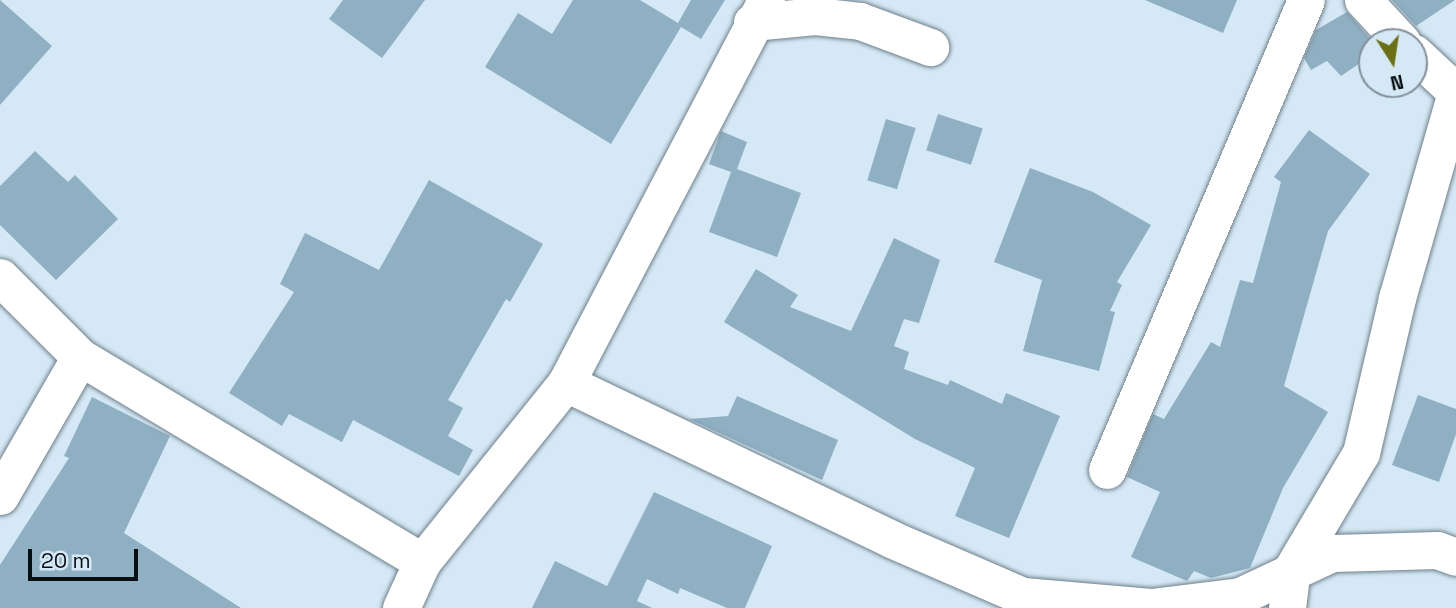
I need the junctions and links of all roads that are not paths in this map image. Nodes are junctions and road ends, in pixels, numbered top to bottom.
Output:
1 (1306, 0) edge
2 (1363, 0) edge
3 (759, 11) edge
4 (1389, 28) edge
5 (930, 47) dead end
6 (1428, 67) edge
7 (1456, 92) edge
8 (0, 277) edge
9 (80, 357) junction
10 (566, 383) junction
11 (1107, 470) dead end
12 (0, 496) edge
13 (1456, 557) edge
14 (422, 562) junction
15 (1292, 569) junction
16 (401, 608) edge
17 (1287, 608) edge

1 - 11 street
2 - 4 street
3 - 5 street
3 - 10 street
6 - 7 street
7 - 15 street
8 - 9 street
9 - 12 street
9 - 14 street
10 - 14 street
10 - 15 street
13 - 15 street
14 - 16 street
15 - 17 street

